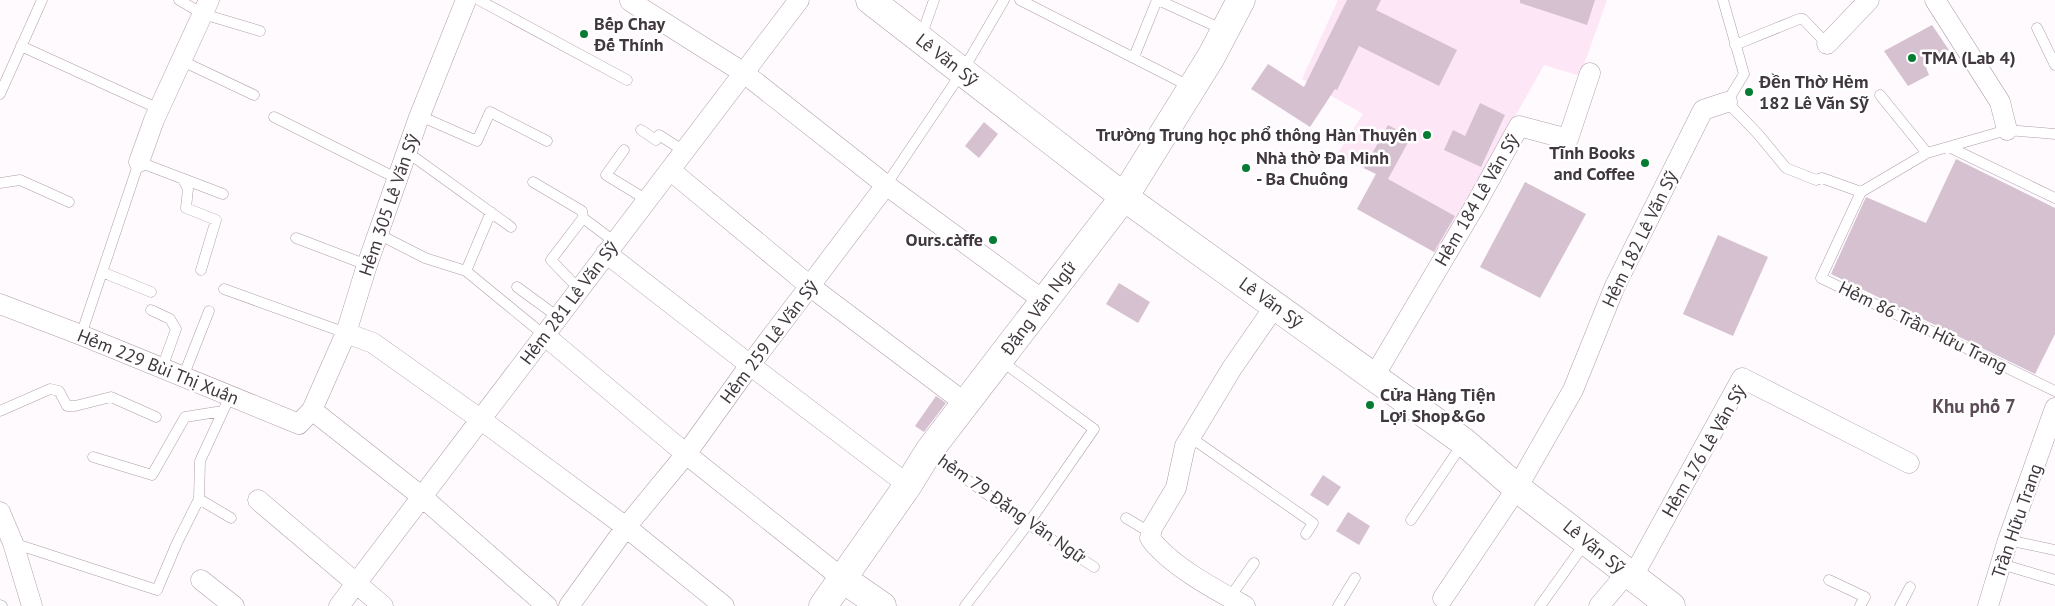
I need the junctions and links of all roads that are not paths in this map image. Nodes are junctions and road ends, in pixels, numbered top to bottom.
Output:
1 (42, 0) edge
2 (179, 0) edge
3 (466, 0) edge
4 (479, 0) edge
5 (799, 0) edge
6 (870, 0) edge
7 (934, 0) edge
8 (1004, 0) edge
9 (1020, 0) edge
10 (1157, 0) edge
11 (1241, 0) edge
12 (1723, 0) edge
13 (1870, 0) edge
14 (1935, 0) edge
15 (630, 1) edge
16 (206, 7) edge
17 (2037, 28) dead end
18 (1225, 30) junction
19 (260, 31) dead end
20 (920, 40) junction
21 (1827, 44) joint
22 (1735, 45) junction
23 (21, 46) junction
24 (1134, 57) junction
25 (180, 60) junction
26 (2055, 64) edge
27 (962, 72) junction
28 (744, 73) junction
29 (1590, 73) dead end
30 (627, 80) dead end
31 (1192, 88) junction
32 (0, 94) edge
33 (254, 95) dead end
34 (1880, 95) dead end
35 (1727, 102) junction
36 (159, 109) junction
37 (420, 116) junction
38 (274, 117) dead end
39 (641, 130) dead end
40 (2007, 130) junction
41 (2055, 134) edge
42 (547, 141) dead end
43 (1949, 147) junction
44 (624, 150) dead end
45 (684, 151) junction
46 (407, 152) junction
47 (1927, 153) junction
48 (139, 162) junction
49 (670, 170) junction
50 (182, 178) junction
51 (398, 179) junction
52 (0, 182) edge
53 (533, 182) dead end
54 (886, 185) junction
55 (1861, 192) junction
56 (223, 194) dead end
57 (1124, 197) junction
58 (2055, 198) edge
59 (647, 200) junction
60 (69, 202) dead end
61 (491, 212) junction
62 (583, 218) junction
63 (511, 227) dead end
64 (378, 234) junction
65 (296, 238) dead end
66 (611, 248) junction
67 (367, 265) junction
68 (201, 270) dead end
69 (466, 271) junction
70 (102, 272) junction
71 (811, 286) junction
72 (517, 287) dead end
73 (224, 289) dead end
74 (579, 289) junction
75 (151, 292) dead end
76 (1044, 301) junction
77 (0, 304) edge
78 (1275, 306) junction
79 (151, 310) dead end
80 (209, 311) dead end
81 (558, 317) junction
82 (346, 333) junction
83 (80, 335) junction
84 (544, 335) junction
85 (999, 360) junction
86 (750, 365) junction
87 (162, 368) junction
88 (183, 377) junction
89 (1373, 378) junction
90 (2055, 391) edge
91 (965, 403) junction
92 (226, 404) junction
93 (2055, 408) edge
94 (312, 410) junction
95 (0, 411) edge
96 (156, 417) dead end
97 (480, 419) junction
98 (1190, 437) junction
99 (1464, 442) junction
100 (929, 451) junction
101 (686, 454) junction
102 (93, 457) dead end
103 (1909, 463) dead end
104 (908, 485) junction
105 (1517, 488) junction
106 (421, 496) junction
107 (199, 500) junction
108 (258, 500) dead end
109 (1, 517) edge
110 (231, 518) dead end
111 (1126, 518) dead end
112 (1411, 520) dead end
113 (1028, 524) junction
114 (626, 527) junction
115 (1151, 533) junction
116 (1306, 534) dead end
117 (1587, 540) junction
118 (2008, 540) junction
119 (14, 543) junction
120 (2055, 550) edge
121 (1254, 563) dead end
122 (2001, 564) junction
123 (1094, 567) dead end
124 (1630, 575) junction
125 (1355, 578) dead end
126 (843, 579) junction
127 (200, 580) dead end
128 (1829, 580) dead end
129 (2055, 580) edge
130 (356, 584) junction
131 (1910, 587) dead end
132 (1443, 598) dead end
133 (1237, 602) edge
134 (32, 606) edge
135 (234, 606) edge
136 (339, 606) edge
137 (384, 606) edge
138 (547, 606) edge
139 (569, 606) edge
140 (724, 606) edge
141 (823, 606) edge
142 (882, 606) edge
143 (965, 606) edge
144 (1338, 606) edge
145 (1540, 606) edge
146 (1599, 606) edge
147 (1671, 606) edge
148 (1860, 606) edge
149 (1900, 606) edge
150 (1988, 606) edge

1 - 23 lane
2 - 16 lane
3 - 37 street, Hẻm 305 Lê Văn Sỹ
4 - 30 lane
5 - 28 street, Hẻm 281 Lê Văn Sỹ
6 - 20 main road, Lê Văn Sỹ
7 - 20 lane
8 - 27 lane, Hẻm 259 Lê Văn Sỹ
9 - 24 lane
10 - 18 lane
10 - 24 lane
11 - 18 main road, Đặng Văn Ngữ
12 - 22 lane
13 - 21 street
14 - 40 street
15 - 28 street
16 - 19 lane
16 - 25 street
17 - 26 lane
18 - 31 main road, Đặng Văn Ngữ
20 - 27 main road, Lê Văn Sỹ
21 - 22 lane
22 - 35 lane
23 - 32 lane
23 - 36 lane
24 - 31 lane
25 - 33 lane
25 - 36 street
27 - 54 lane, Hẻm 259 Lê Văn Sỹ
27 - 57 main road, Lê Văn Sỹ
28 - 45 street, Hẻm 281 Lê Văn Sỹ
28 - 54 street
29 - 89 street, Hẻm 184 Lê Văn Sỹ
31 - 57 main road, Đặng Văn Ngữ
34 - 47 lane
35 - 55 lane
35 - 105 street, Hẻm 182 Lê Văn Sỹ
36 - 48 street
37 - 42 lane
37 - 46 street, Hẻm 305 Lê Văn Sỹ
38 - 51 lane
39 - 45 lane
40 - 41 lane
40 - 43 lane
43 - 47 lane
43 - 58 lane
44 - 59 lane
45 - 49 street, Hẻm 281 Lê Văn Sỹ
46 - 51 street, Hẻm 305 Lê Văn Sỹ
46 - 61 lane
47 - 55 lane
48 - 50 lane
48 - 70 lane
49 - 59 street, Hẻm 281 Lê Văn Sỹ
49 - 71 street
50 - 56 lane
50 - 68 lane
51 - 64 street, Hẻm 305 Lê Văn Sỹ
52 - 60 lane
53 - 62 lane
54 - 71 street, Hẻm 259 Lê Văn Sỹ
54 - 76 street
55 - 90 lane, Hẻm 86 Trần Hữu Trang
57 - 76 main road, Đặng Văn Ngữ
57 - 78 main road, Lê Văn Sỹ
59 - 66 street, Hẻm 281 Lê Văn Sỹ
61 - 63 lane
61 - 69 lane
62 - 66 lane
62 - 74 lane
64 - 67 street, Hẻm 305 Lê Văn Sỹ
64 - 69 lane
65 - 67 lane
66 - 74 street, Hẻm 281 Lê Văn Sỹ
66 - 86 street
67 - 82 street, Hẻm 305 Lê Văn Sỹ
69 - 84 lane
70 - 75 lane
70 - 83 lane
71 - 86 street, Hẻm 259 Lê Văn Sỹ
71 - 91 street
72 - 81 lane
73 - 82 lane
74 - 81 street, Hẻm 281 Lê Văn Sỹ
76 - 85 main road, Đặng Văn Ngữ
77 - 83 street, Hẻm 229 Bùi Thị Xuân
78 - 89 main road, Lê Văn Sỹ
78 - 98 street
79 - 87 lane
80 - 88 lane
81 - 84 street, Hẻm 281 Lê Văn Sỹ
82 - 94 street, Hẻm 305 Lê Văn Sỹ
82 - 97 street
83 - 87 street, Hẻm 229 Bùi Thị Xuân
84 - 97 street, Hẻm 281 Lê Văn Sỹ
84 - 101 street
85 - 91 main road, Đặng Văn Ngữ
85 - 113 lane
86 - 101 street, Hẻm 259 Lê Văn Sỹ
86 - 104 street
87 - 88 street, Hẻm 229 Bùi Thị Xuân
88 - 92 street, Hẻm 229 Bùi Thị Xuân
89 - 99 main road, Lê Văn Sỹ
91 - 100 main road, Đặng Văn Ngữ
92 - 94 street, Hẻm 229 Bùi Thị Xuân
92 - 102 lane
92 - 107 lane
93 - 118 street, Trần Hữu Trang
94 - 106 street
95 - 96 lane
97 - 106 street, Hẻm 281 Lê Văn Sỹ
97 - 114 street
98 - 115 street
98 - 116 lane
99 - 105 main road, Lê Văn Sỹ
99 - 112 lane
100 - 104 main road, Đặng Văn Ngữ
100 - 113 lane, hẻm 79 Đặng Văn Ngữ
101 - 114 street, Hẻm 259 Lê Văn Sỹ
101 - 126 street
103 - 124 street, Hẻm 176 Lê Văn Sỹ
104 - 126 main road, Đặng Văn Ngữ
105 - 117 main road, Lê Văn Sỹ
105 - 132 street, Hẻm 182 Lê Văn Sỹ
106 - 130 street, Hẻm 281 Lê Văn Sỹ
106 - 138 street
107 - 110 lane
107 - 119 lane
108 - 130 street
109 - 119 street
111 - 115 lane
113 - 123 lane, hẻm 79 Đặng Văn Ngữ
113 - 143 lane
114 - 139 street, Hẻm 259 Lê Văn Sỹ
114 - 140 street
115 - 133 street
117 - 124 main road, Lê Văn Sỹ
117 - 145 lane
118 - 120 lane
118 - 122 street, Trần Hữu Trang
119 - 134 street
121 - 133 lane
122 - 129 lane
122 - 150 street, Trần Hữu Trang
124 - 146 street
124 - 147 main road, Lê Văn Sỹ
125 - 144 lane
126 - 141 main road, Đặng Văn Ngữ
126 - 142 main road
127 - 135 street
128 - 148 lane
130 - 136 street, Hẻm 281 Lê Văn Sỹ
130 - 137 street
131 - 149 lane

